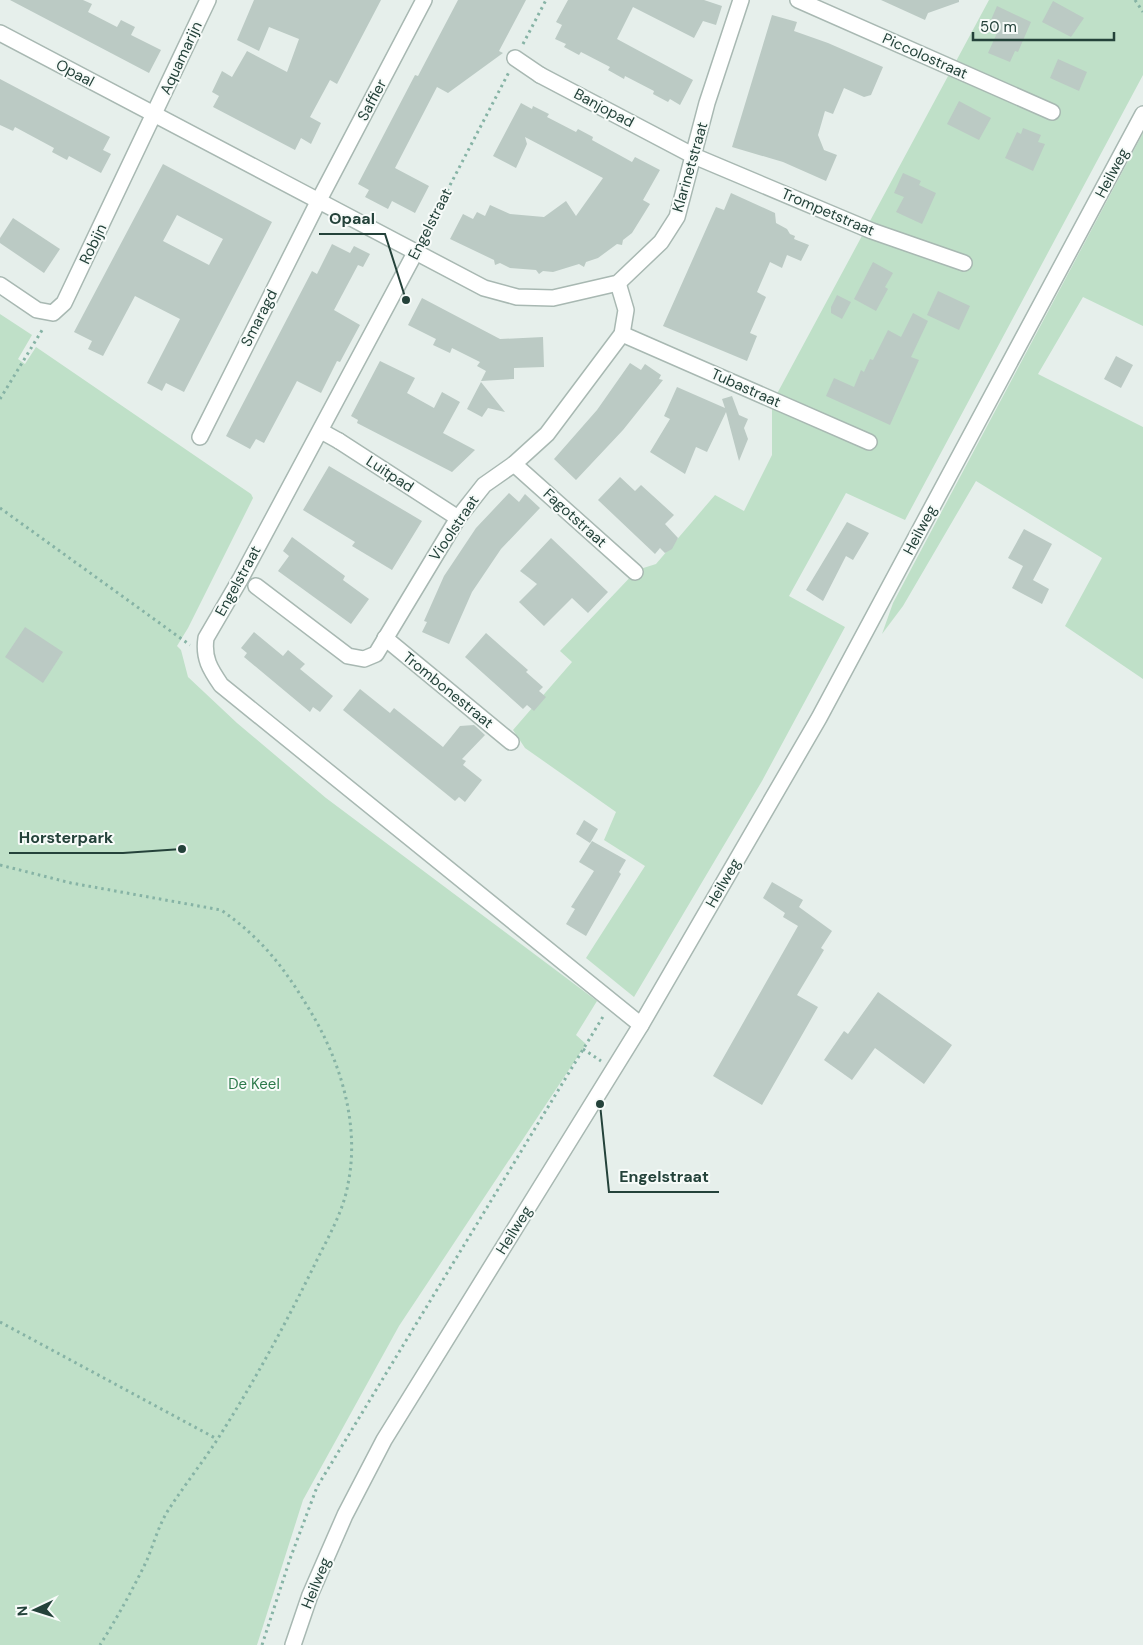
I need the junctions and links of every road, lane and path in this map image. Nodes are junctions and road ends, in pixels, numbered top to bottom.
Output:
1 (208, 0) edge
2 (424, 0) edge
3 (546, 0) edge
4 (741, 0) edge
5 (798, 0) edge
6 (1136, 0) edge
7 (1143, 12) edge
8 (0, 33) edge
9 (515, 58) junction
10 (1052, 112) dead end
11 (1143, 114) edge
12 (154, 116) junction
13 (694, 156) junction
14 (319, 200) junction
15 (415, 253) junction
16 (964, 263) dead end
17 (618, 283) junction
18 (0, 285) edge
19 (53, 313) junction
20 (622, 334) junction
21 (0, 399) edge
22 (321, 431) junction
23 (200, 437) dead end
24 (869, 442) dead end
25 (514, 464) junction
26 (0, 508) edge
27 (458, 518) junction
28 (635, 572) dead end
29 (241, 578) junction
30 (384, 638) junction
31 (204, 649) junction
32 (512, 742) dead end
33 (0, 865) edge
34 (612, 1001) junction
35 (642, 1025) junction
36 (0, 1322) edge
37 (217, 1439) junction
38 (100, 1645) edge
39 (262, 1645) edge
40 (293, 1645) edge

1 - 12 street, Aquamarijn
2 - 14 street, Saffier
3 - 9 path, Engelstraat
4 - 13 street, Klarinetstraat
5 - 10 street, Piccolostraat
6 - 7 path
8 - 12 street, Opaal
9 - 13 street, Banjopad
9 - 15 path, Engelstraat
11 - 35 street, Heilweg
12 - 14 street, Opaal
12 - 19 street, Robijn
13 - 16 street, Trompetstraat
13 - 17 street, Klarinetstraat
14 - 15 street, Opaal
14 - 23 street, Smaragd
15 - 17 street
15 - 22 street, Engelstraat
17 - 20 street, Vioolstraat
18 - 19 street
19 - 21 path
20 - 24 street, Tubastraat
20 - 25 street, Vioolstraat
22 - 27 street, Luitpad
22 - 29 street, Engelstraat
25 - 27 street, Vioolstraat
25 - 28 street, Fagotstraat
26 - 31 path
27 - 30 street, Vioolstraat
29 - 30 street, Vioolstraat
29 - 31 street, Engelstraat
30 - 32 street, Trombonestraat
31 - 34 street
33 - 37 path
34 - 35 street
34 - 39 path, Heilweg
35 - 40 street, Heilweg
36 - 37 path
37 - 38 path

